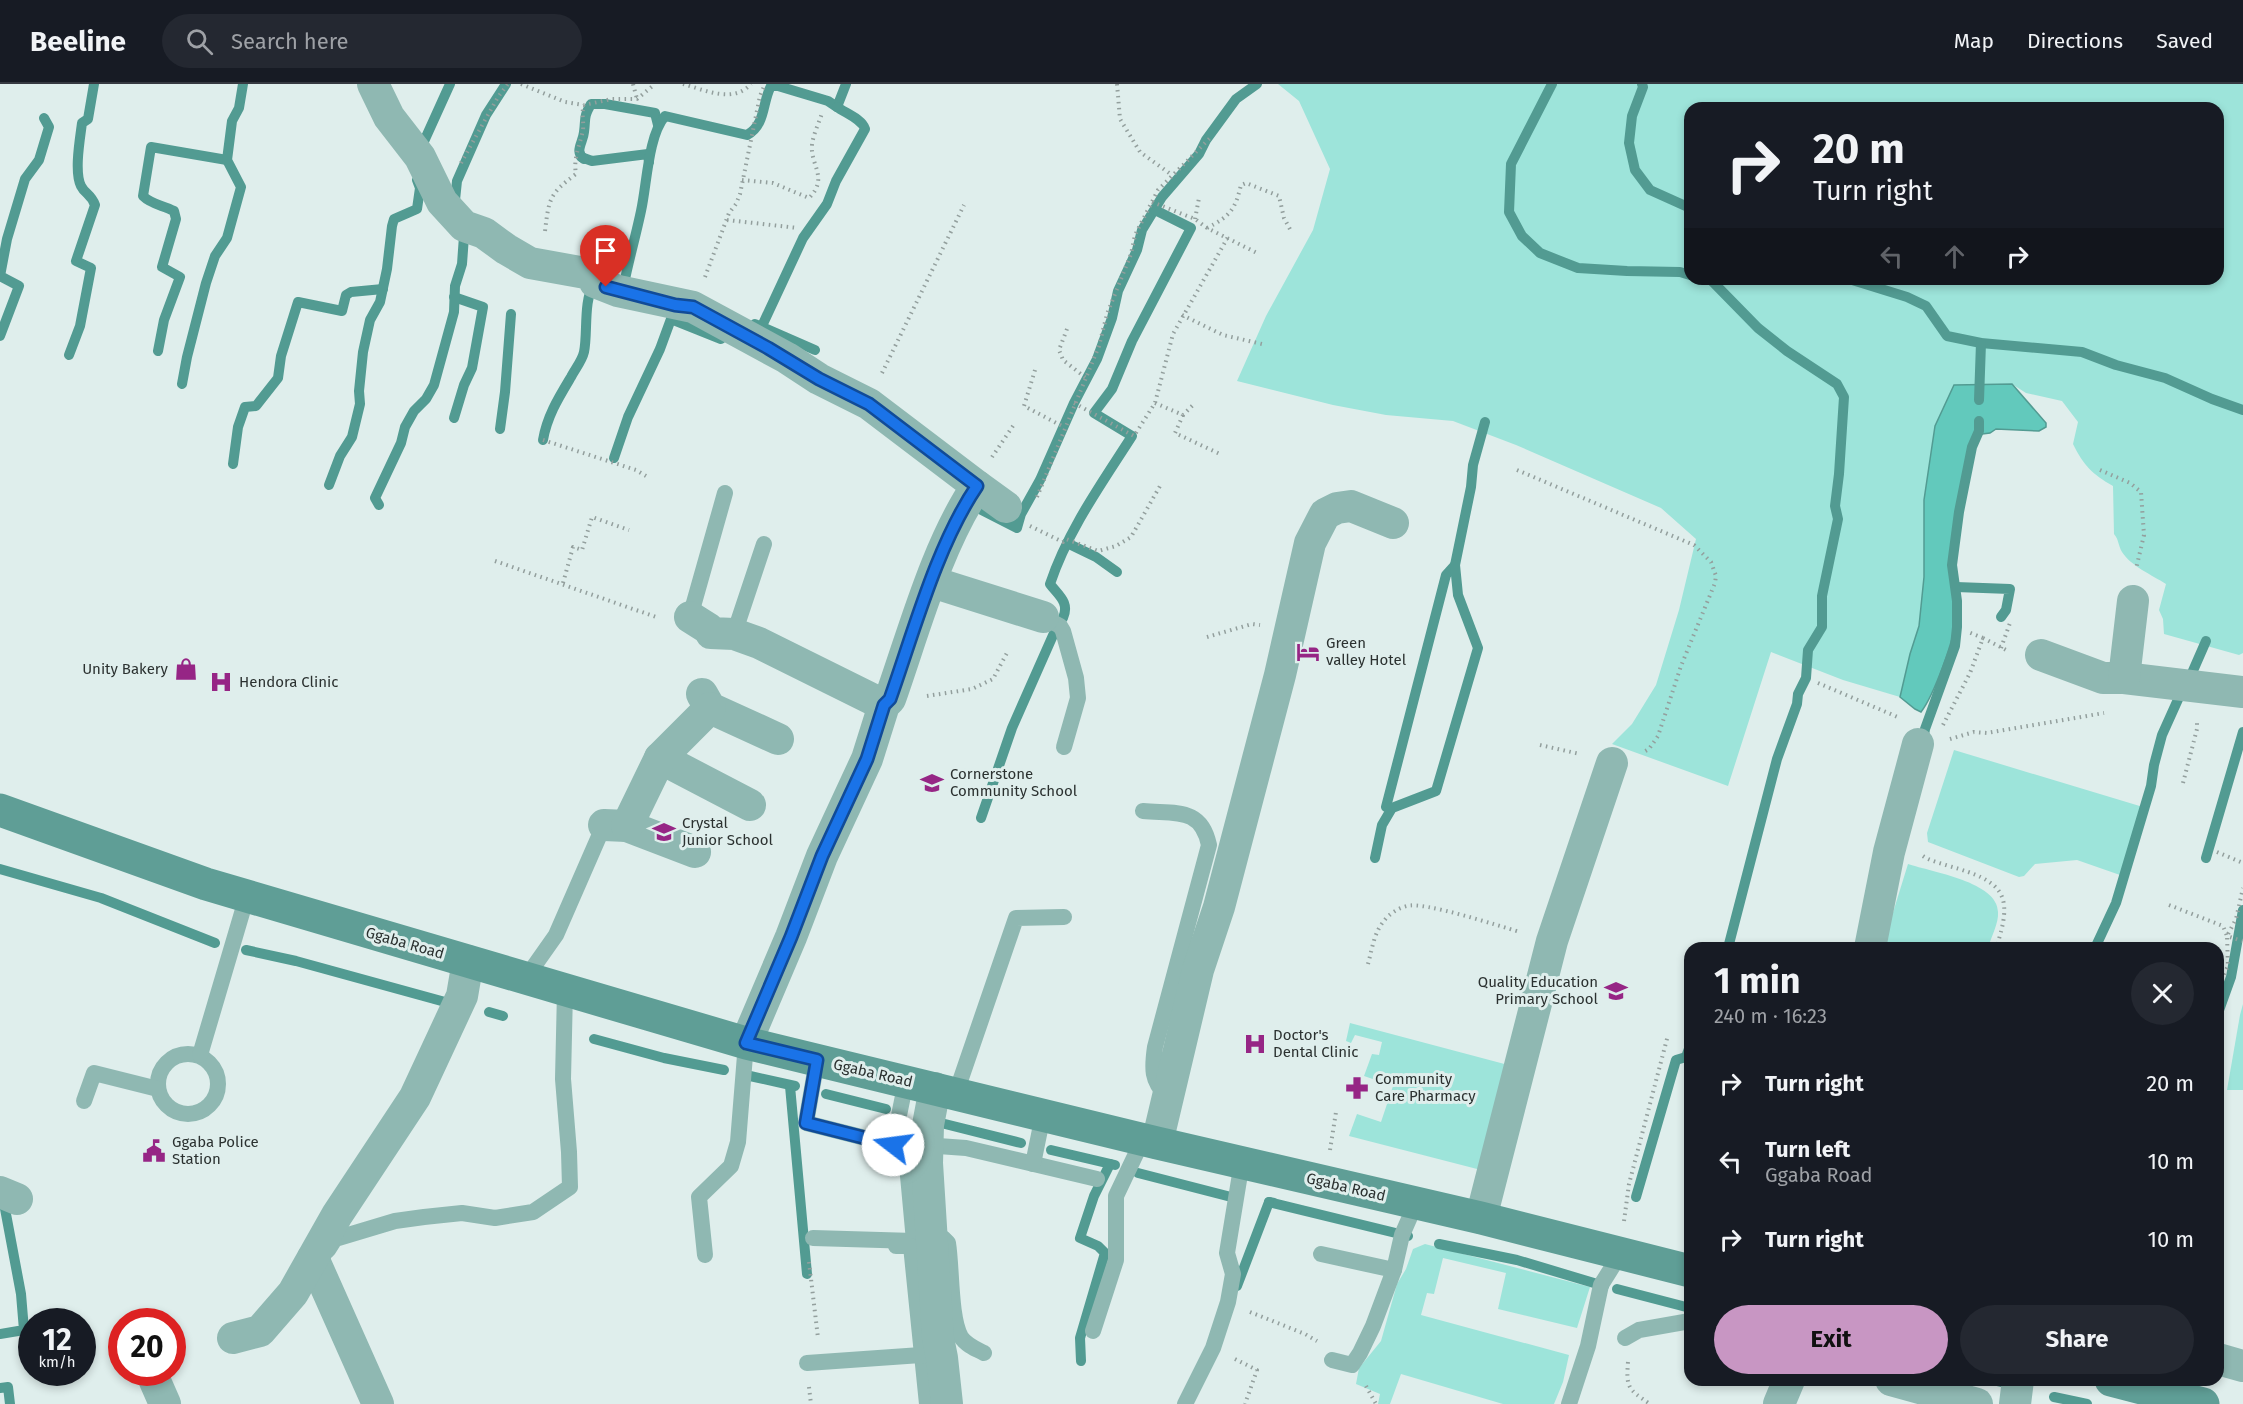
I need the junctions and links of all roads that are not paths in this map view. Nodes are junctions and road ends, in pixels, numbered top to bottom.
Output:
1 (372, 84) edge
2 (977, 486) junction
3 (725, 494) dead end
4 (1021, 511) road end
5 (1393, 523) dead end
6 (764, 544) dead end
7 (932, 582) junction
8 (2133, 602) road end
9 (1043, 616) joint
10 (676, 618) joint
11 (734, 634) junction
12 (2041, 655) dead end
13 (2124, 678) junction
14 (2243, 692) edge
15 (887, 702) junction
16 (1926, 735) road end
17 (778, 739) dead end
18 (1064, 747) dead end
19 (660, 758) junction
20 (1612, 763) road end
21 (750, 805) dead end
22 (0, 810) edge
23 (1143, 811) dead end
24 (617, 819) junction
25 (695, 852) dead end
26 (247, 896) junction
27 (1064, 917) dead end
28 (1871, 942) edge
29 (468, 961) junction
30 (525, 979) junction
31 (566, 991) junction
32 (746, 1043) junction
33 (200, 1056) junction
34 (817, 1060) junction
35 (932, 1087) junction
36 (158, 1089) junction
37 (1167, 1096) junction
38 (84, 1101) dead end
39 (1043, 1115) junction
40 (1150, 1141) junction
41 (893, 1145) junction
42 (927, 1151) junction
43 (1242, 1162) junction
44 (1033, 1164) junction
45 (1097, 1179) dead end
46 (1416, 1203) junction
47 (1481, 1218) junction
48 (924, 1222) junction
49 (813, 1238) dead end
50 (881, 1246) dead end
51 (1620, 1253) junction
52 (1321, 1254) dead end
53 (705, 1255) dead end
54 (315, 1262) junction
55 (1684, 1269) edge
56 (1394, 1270) junction
57 (1684, 1322) edge
58 (1093, 1331) dead end
59 (233, 1338) dead end
60 (1625, 1338) dead end
61 (984, 1353) dead end
62 (932, 1357) junction
63 (1332, 1360) dead end
64 (2224, 1361) edge
65 (813, 1363) road end
66 (2243, 1366) edge
67 (157, 1386) edge
68 (1786, 1386) edge
69 (2017, 1386) edge
70 (2132, 1386) edge
71 (1897, 1389) edge
72 (2193, 1403) edge
73 (165, 1404) edge
74 (378, 1404) edge
75 (927, 1404) edge
76 (946, 1404) edge
77 (1185, 1404) edge
78 (1569, 1404) edge
79 (1779, 1404) edge
80 (1977, 1404) edge
81 (2015, 1404) edge

1 - 2 street
2 - 4 street
2 - 7 street
3 - 10 lane
5 - 37 street
6 - 11 lane
7 - 9 street
7 - 15 street
8 - 13 street
9 - 18 lane
10 - 11 street
11 - 15 street
12 - 13 street
13 - 14 street
15 - 32 street
16 - 28 street
17 - 19 street
19 - 21 street
19 - 24 street
20 - 47 street
22 - 26 street, Ggaba Road
23 - 37 lane
24 - 25 street
24 - 30 lane
26 - 29 street, Ggaba Road
26 - 33 lane
27 - 35 lane
29 - 30 street, Ggaba Road
29 - 54 street
30 - 31 street, Ggaba Road
31 - 32 street, Ggaba Road
31 - 54 lane
32 - 34 street, Ggaba Road
32 - 53 lane
33 - 36 lane
33 - 36 lane
34 - 35 street, Ggaba Road
34 - 41 lane
35 - 39 street, Ggaba Road
35 - 41 lane
35 - 42 street
36 - 38 lane
37 - 40 street
39 - 40 street, Ggaba Road
39 - 44 lane
40 - 43 street, Ggaba Road
40 - 58 lane
41 - 48 lane
42 - 44 lane
42 - 48 street
43 - 46 street, Ggaba Road
43 - 77 lane
44 - 45 lane
46 - 47 street, Ggaba Road
46 - 56 lane
47 - 51 street, Ggaba Road
48 - 49 lane
48 - 61 lane
48 - 62 street
50 - 62 lane
51 - 55 street, Ggaba Road
51 - 78 lane
52 - 56 lane
54 - 59 street
54 - 74 street
56 - 63 lane
57 - 60 lane
62 - 65 lane
62 - 75 lane
62 - 76 street
64 - 66 street
67 - 73 street
68 - 79 street
69 - 81 street
70 - 72 street
71 - 80 street

